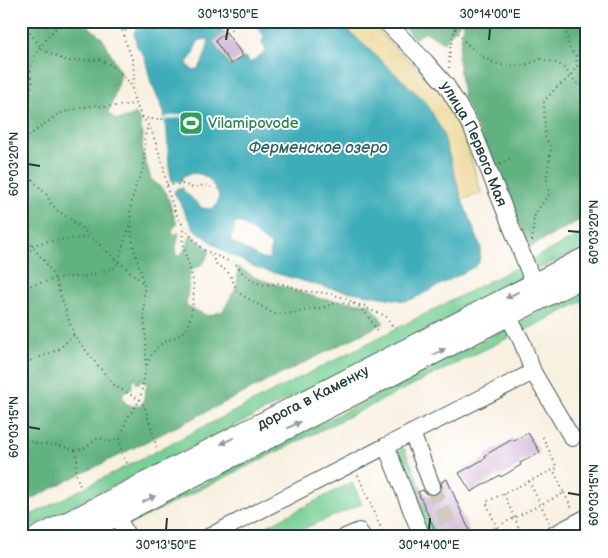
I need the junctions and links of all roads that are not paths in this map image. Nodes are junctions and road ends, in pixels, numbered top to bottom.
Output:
1 (385, 21) edge
2 (587, 257) edge
3 (587, 275) edge
4 (534, 284) junction
5 (508, 316) junction
6 (534, 372) junction
7 (412, 433) junction
8 (572, 438) dead end
9 (386, 446) junction
10 (432, 486) tunnel mouth
11 (116, 516) junction
12 (583, 519) edge
13 (552, 535) edge
14 (38, 537) edge
15 (74, 537) edge
16 (128, 537) edge
17 (208, 537) edge
18 (345, 537) edge
19 (362, 537) edge
20 (422, 537) edge

1 - 4 street, улица Первого Мая
2 - 4 main road, дорога в Каменку
3 - 5 main road, дорога в Каменку
4 -> 14 main road, дорога в Каменку
5 - 6 street
11 -> 5 main road, дорога в Каменку
6 - 7 street
6 - 8 street
7 - 9 street
7 - 10 street
9 - 17 street
9 - 20 street
11 - 15 main road, дорога в Каменку
11 - 16 street
12 - 13 street
18 - 19 street

